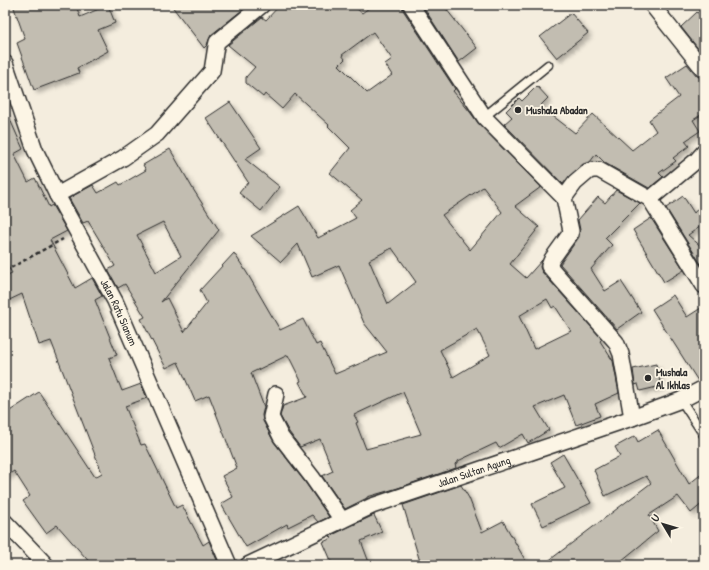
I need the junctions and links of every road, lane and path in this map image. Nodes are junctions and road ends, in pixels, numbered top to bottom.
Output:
1 (262, 5) edge
2 (411, 5) edge
3 (652, 5) edge
4 (5, 63) edge
5 (548, 65) dead end
6 (704, 70) edge
7 (9, 90) edge
8 (484, 117) junction
9 (704, 152) edge
10 (57, 195) junction
11 (564, 198) junction
12 (650, 199) junction
13 (77, 231) junction
14 (5, 271) edge
15 (704, 286) edge
16 (704, 388) edge
17 (276, 394) dead end
18 (681, 400) junction
19 (632, 418) junction
20 (704, 435) edge
21 (342, 520) junction
22 (5, 522) edge
23 (46, 565) edge
24 (229, 565) edge
25 (248, 565) edge

1 - 10 street
2 - 8 street
3 - 6 street
4 - 7 street, Jalan Ratu Sianum
5 - 8 lane
7 - 10 street, Jalan Ratu Sianum
8 - 11 street
9 - 12 street
10 - 13 street, Jalan Ratu Sianum
11 - 12 street
11 - 19 street
12 - 15 street
13 - 14 path
13 - 24 street, Jalan Ratu Sianum
16 - 18 street, Jalan Sultan Agung
17 - 21 street
18 - 19 street, Jalan Sultan Agung
18 - 20 lane
19 - 21 street, Jalan Sultan Agung
21 - 25 street, Jalan Sultan Agung
22 - 23 street

